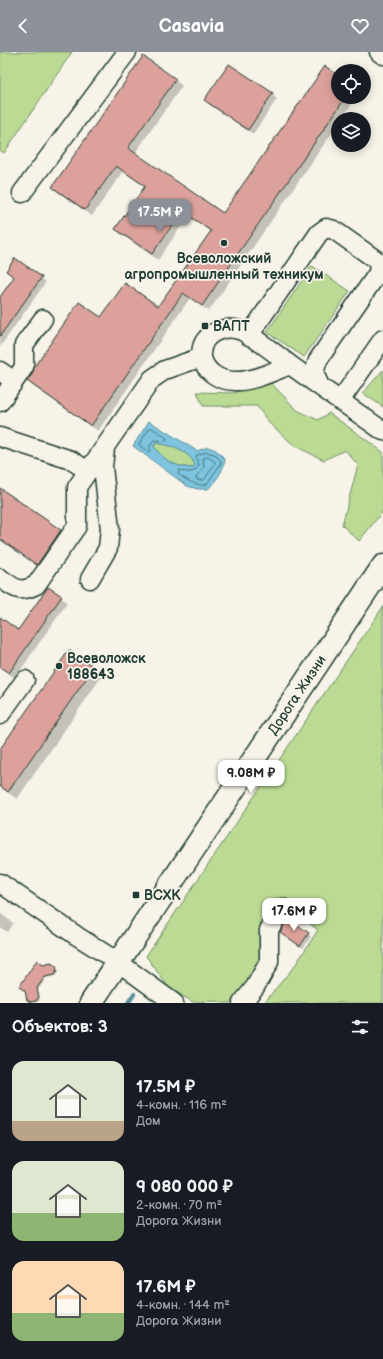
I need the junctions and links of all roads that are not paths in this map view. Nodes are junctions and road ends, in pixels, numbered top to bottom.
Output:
1 (127, 52) edge
2 (378, 52) edge
3 (383, 55) edge
4 (22, 193) dead end
5 (43, 319) dead end
6 (249, 336) junction
7 (383, 339) edge
8 (202, 358) junction
9 (290, 365) junction
10 (0, 371) edge
11 (14, 382) junction
12 (320, 386) junction
13 (340, 401) junction
14 (0, 402) edge
15 (383, 431) edge
16 (0, 436) edge
17 (105, 448) junction
18 (88, 471) junction
19 (383, 566) edge
20 (0, 578) edge
21 (90, 578) dead end
22 (25, 680) dead end
23 (0, 715) edge
24 (0, 883) edge
25 (282, 908) dead end
26 (118, 962) junction
27 (91, 1003) edge
28 (174, 1003) edge
29 (242, 1003) edge

1 - 4 street
2 - 3 street
5 - 11 street
6 - 8 street
6 - 9 street
6 - 12 street
7 - 13 street
8 - 9 street
8 - 17 street
9 - 12 street
10 - 11 street
11 - 14 street
12 - 13 street
13 - 15 street
16 - 18 street
17 - 18 street
17 - 21 street
18 - 20 street
19 - 26 main road, Дорога Жизни
22 - 23 street
24 - 26 street
25 - 29 street
26 - 27 main road, Дорога Жизни
26 - 28 street

